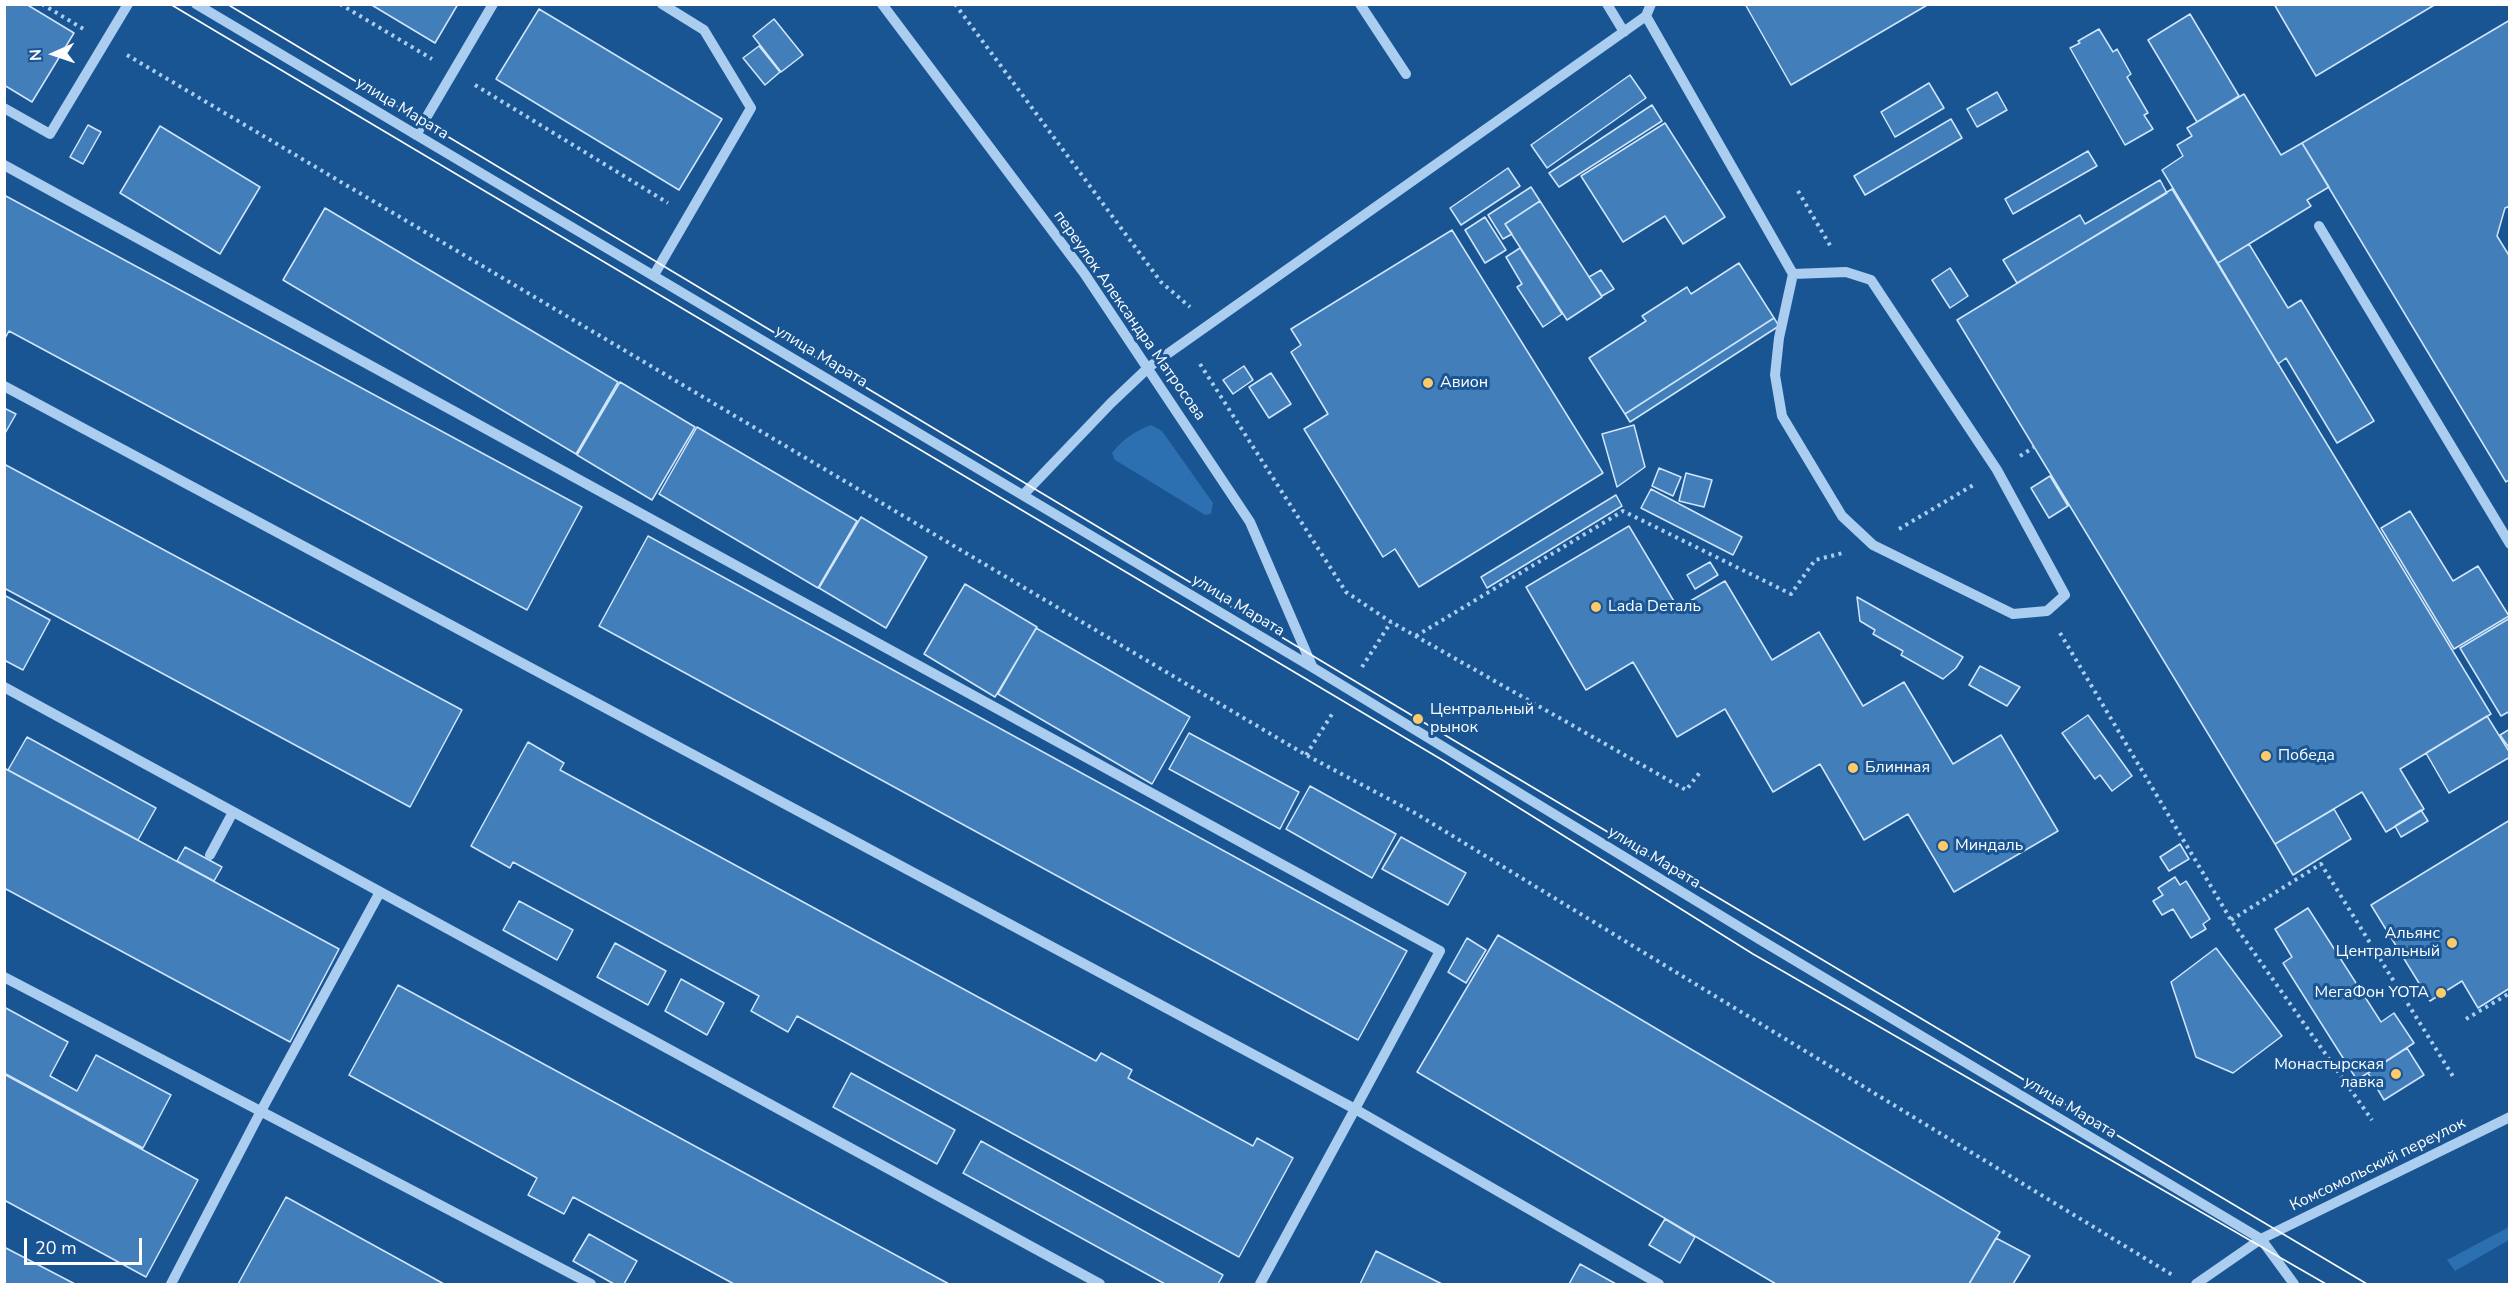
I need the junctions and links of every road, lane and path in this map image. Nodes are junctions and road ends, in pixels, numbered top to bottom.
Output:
1 (128, 4) edge
2 (196, 4) edge
3 (340, 4) edge
4 (494, 4) edge
5 (662, 4) edge
6 (882, 4) edge
7 (955, 4) edge
8 (1360, 4) edge
9 (1607, 4) edge
10 (1651, 4) edge
11 (1646, 16) junction
12 (1624, 32) junction
13 (453, 72) junction
14 (158, 74) dead end
15 (1406, 74) dead end
16 (4, 108) edge
17 (416, 135) junction
18 (4, 165) edge
19 (1798, 191) dead end
20 (688, 215) junction
21 (2319, 226) dead end
22 (1846, 272) junction
23 (1792, 274) junction
24 (654, 275) junction
25 (1200, 305) dead end
26 (1185, 341) junction
27 (1149, 367) junction
28 (4, 386) edge
29 (2034, 447) dead end
30 (1997, 470) junction
31 (1967, 476) dead end
32 (1973, 486) junction
33 (1023, 495) junction
34 (1978, 495) dead end
35 (2509, 541) edge
36 (1873, 545) junction
37 (2047, 611) junction
38 (1416, 636) junction
39 (1312, 667) junction
40 (4, 687) edge
41 (1701, 771) dead end
42 (233, 812) junction
43 (210, 855) dead end
44 (380, 892) junction
45 (2231, 920) junction
46 (4, 977) edge
47 (2510, 993) edge
48 (2466, 1019) dead end
49 (2454, 1078) dead end
50 (1355, 1109) junction
51 (261, 1111) junction
52 (2510, 1117) edge
53 (2372, 1120) dead end
54 (2261, 1239) junction
55 (2177, 1278) dead end
56 (171, 1284) edge
57 (591, 1284) edge
58 (1100, 1284) edge
59 (1260, 1284) edge
60 (1659, 1284) edge
61 (2196, 1284) edge
62 (2294, 1284) edge

1 - 16 street
2 - 17 street, улица Марата
3 - 13 path
4 - 13 street
5 - 20 street
6 - 27 street, переулок Александра Матросова
7 - 25 path
8 - 15 street
9 - 12 street
10 - 11 street
11 - 12 street
11 - 23 street
12 - 26 street
13 - 17 street
13 - 20 path
14 - 55 path
17 - 24 street, улица Марата
18 - 50 street
19 - 22 path
20 - 24 street
21 - 35 street
22 - 23 street
22 - 30 street
23 - 36 street
24 - 33 street, улица Марата
26 - 27 street
26 - 38 path
27 - 33 street
27 - 39 street, переулок Александра Матросова
28 - 50 street
29 - 30 path
30 - 32 path
30 - 37 street
31 - 32 path
32 - 34 path
32 - 36 path
33 - 39 street, улица Марата
36 - 37 street
36 - 38 path
37 - 45 path
38 - 41 path
39 - 54 street, улица Марата
40 - 42 street
42 - 43 street
42 - 44 street
44 - 51 street
44 - 58 street
45 - 49 path
45 - 53 path
46 - 51 street
47 - 48 path
50 - 59 street
50 - 60 street
51 - 56 street
51 - 57 street
52 - 54 street, Комсомольский переулок
54 - 61 street, Комсомольский переулок
54 - 62 street

